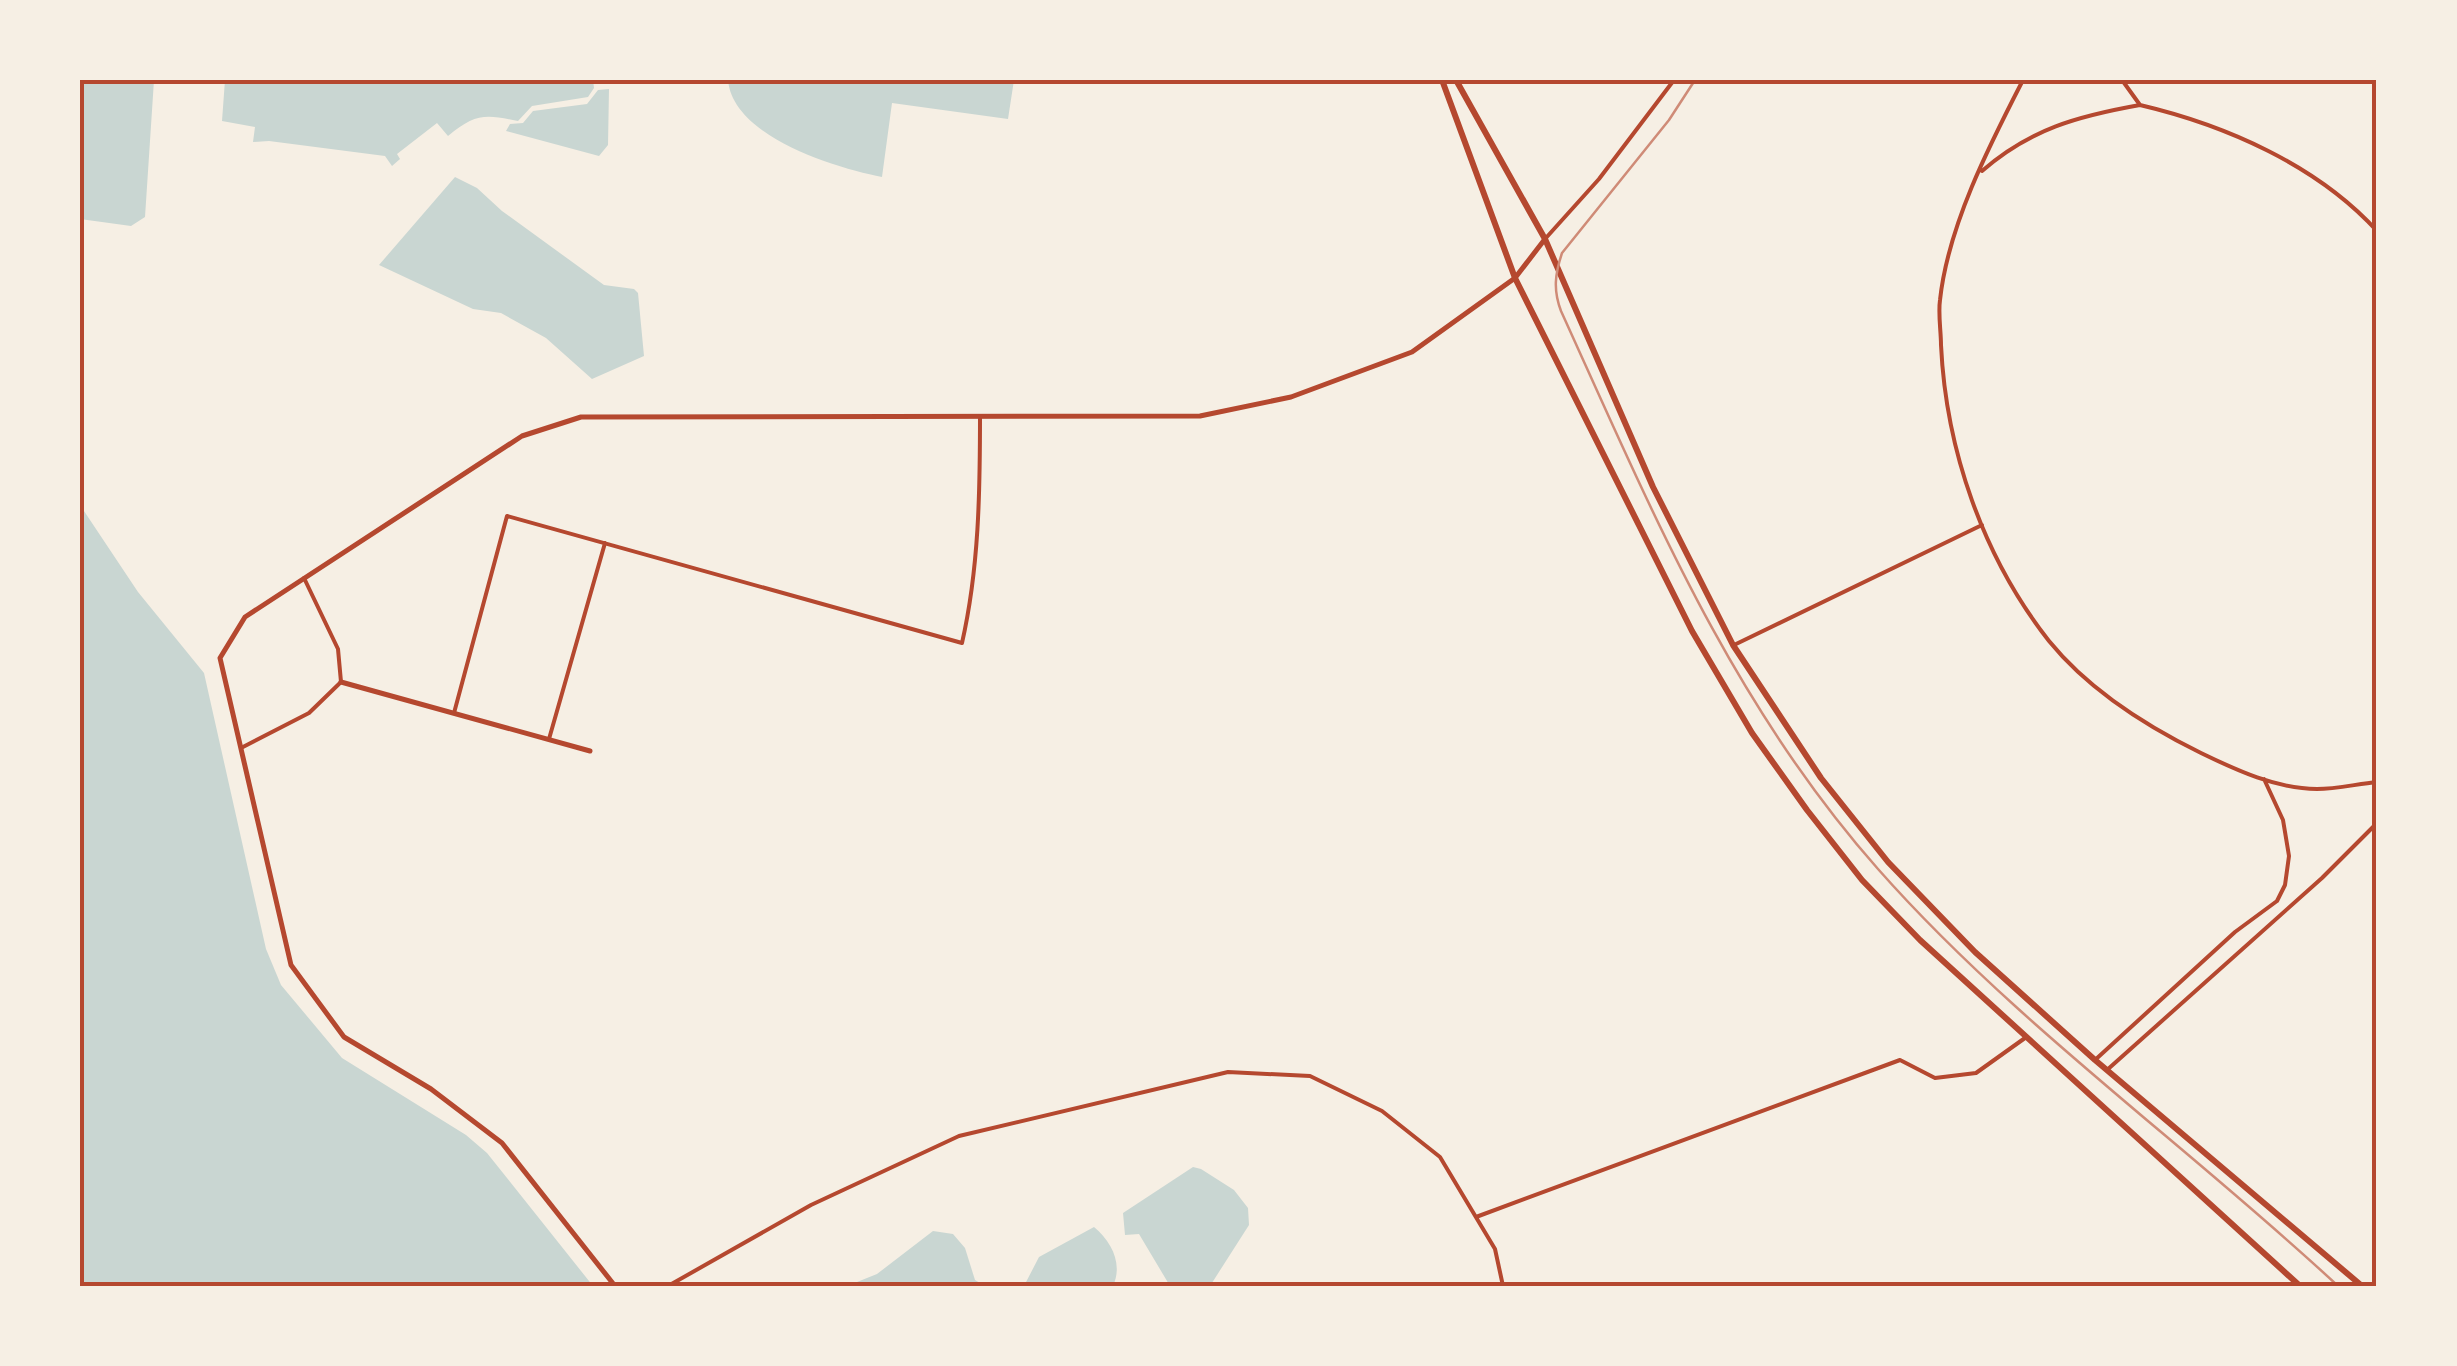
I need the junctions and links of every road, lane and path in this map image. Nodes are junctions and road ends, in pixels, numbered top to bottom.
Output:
1 (1442, 80) edge
2 (1456, 80) edge
3 (1674, 80) edge
4 (2023, 80) edge
5 (2122, 80) edge
6 (2140, 105) junction
7 (1981, 172) junction
8 (2377, 231) edge
9 (1545, 239) junction
10 (1516, 278) junction
11 (980, 416) junction
12 (1982, 525) junction
13 (605, 543) junction
14 (304, 578) junction
15 (1733, 645) junction
16 (341, 682) junction
17 (454, 714) junction
18 (549, 739) junction
19 (241, 748) junction
20 (590, 750) dead end
21 (2264, 779) junction
22 (2377, 782) edge
23 (2377, 823) edge
24 (2025, 1038) junction
25 (2094, 1060) junction
26 (2107, 1070) junction
27 (1476, 1217) junction
28 (615, 1286) edge
29 (668, 1286) edge
30 (1503, 1286) edge
31 (2300, 1286) edge
32 (2362, 1286) edge

1 - 10 main road
2 - 9 main road
3 - 9 street
4 - 7 street
5 - 6 street
6 - 7 street
6 - 8 street
7 - 12 street
9 - 10 street
9 - 15 main road
10 - 11 street
10 - 24 main road
11 - 13 street
11 - 14 street
12 - 15 street
12 - 21 street
13 - 17 street
13 - 18 street
14 - 16 street
14 - 19 street
15 - 25 main road
16 - 17 street
16 - 19 street
17 - 18 street
18 - 20 street
19 - 28 street
21 - 22 street
21 - 25 street
23 - 26 street
24 - 27 street
24 - 31 main road
25 - 26 main road
26 - 32 main road
27 - 29 street
27 - 30 street

